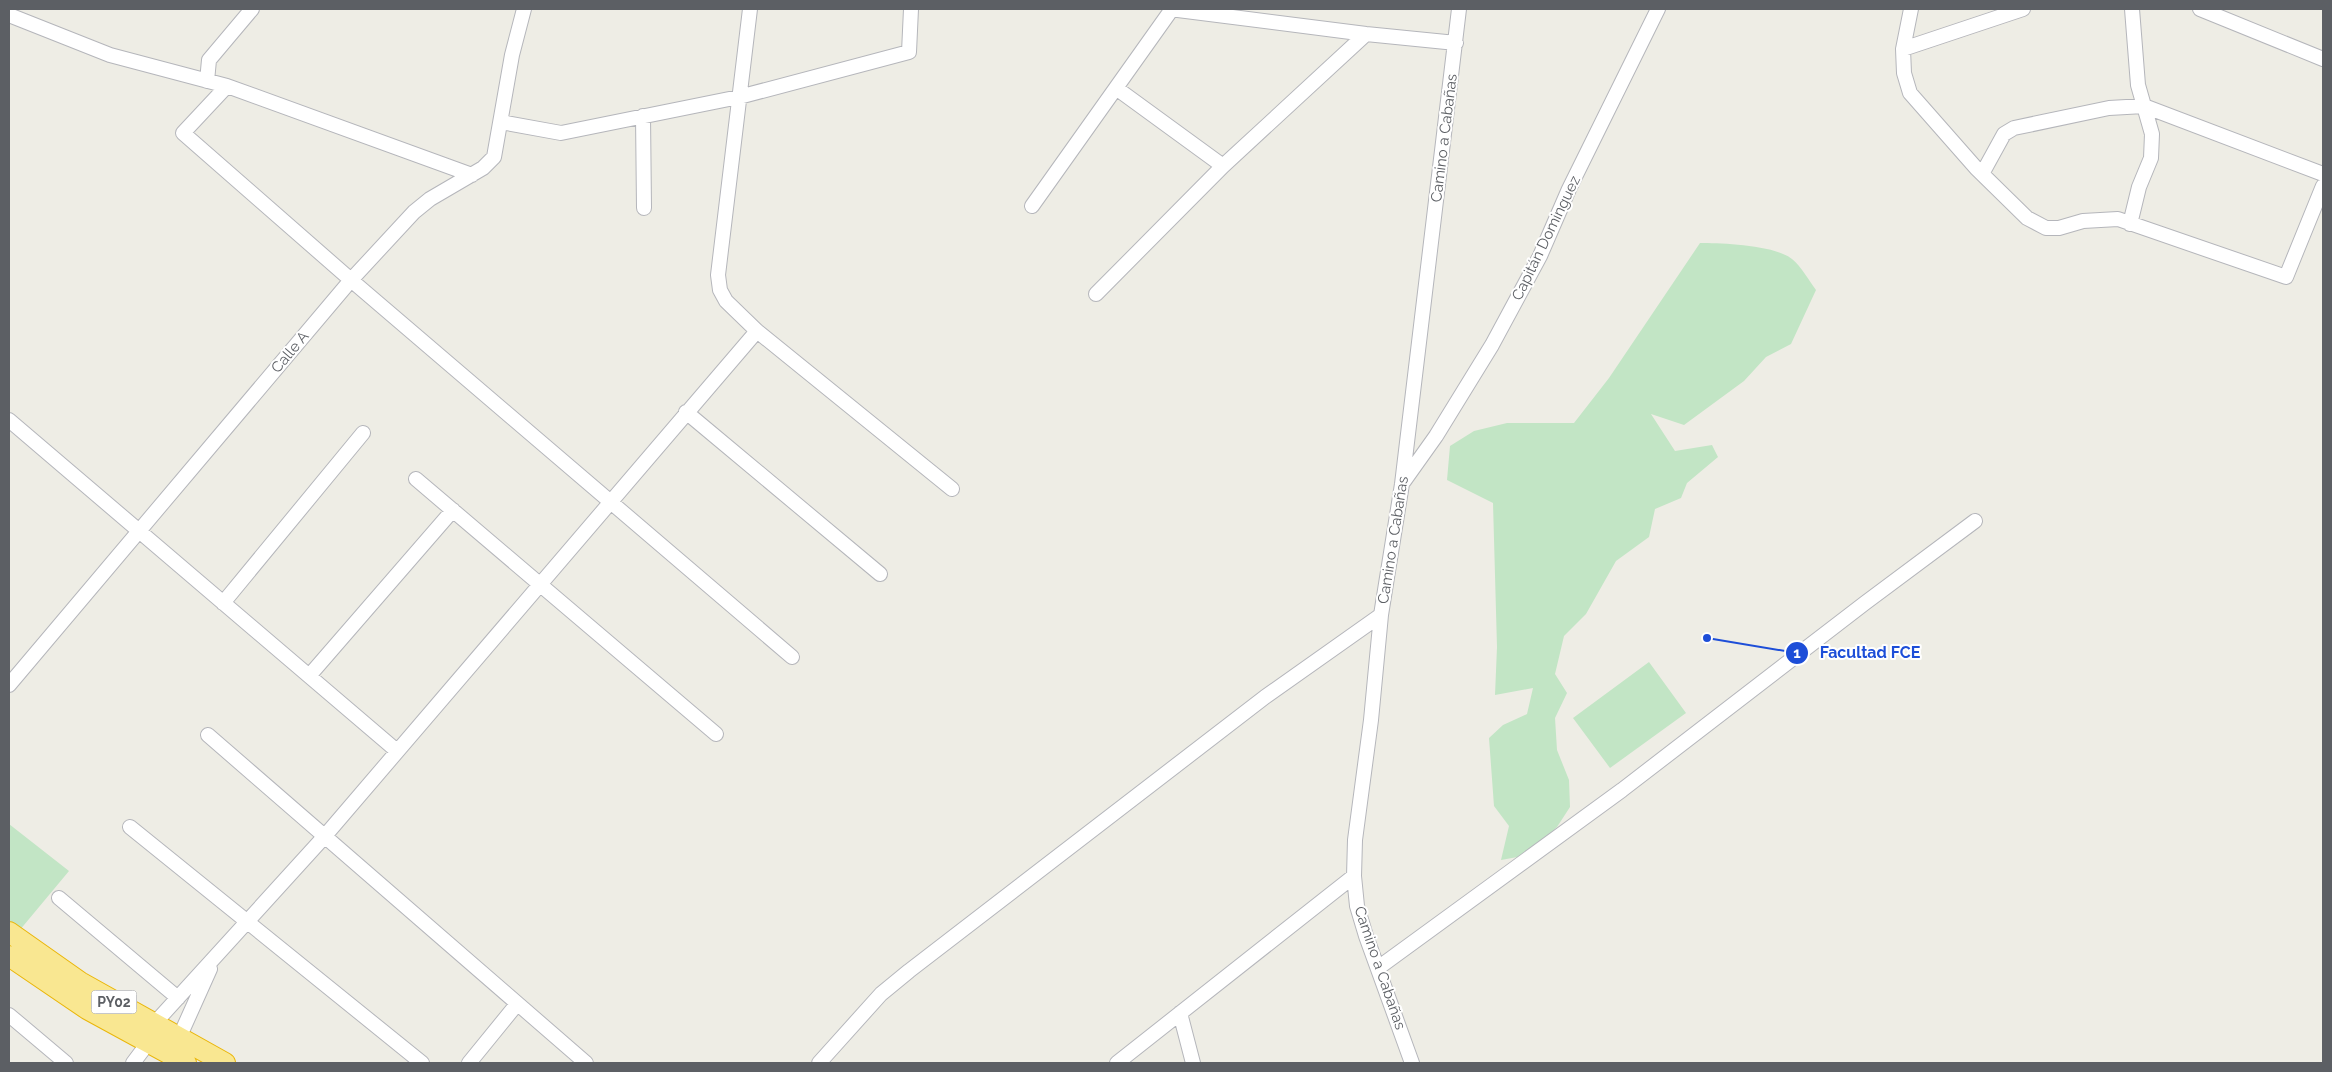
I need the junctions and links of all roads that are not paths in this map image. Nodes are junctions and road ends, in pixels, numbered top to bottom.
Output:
1 (252, 9) edge
2 (524, 9) edge
3 (750, 9) edge
4 (911, 9) edge
5 (1171, 9) edge
6 (1459, 9) edge
7 (1658, 9) edge
8 (1910, 9) edge
9 (2023, 9) edge
10 (2132, 9) edge
11 (2200, 9) edge
12 (9, 15) edge
13 (1366, 34) junction
14 (1456, 43) junction
15 (1903, 48) junction
16 (2323, 59) edge
17 (206, 81) junction
18 (227, 86) junction
19 (1116, 88) junction
20 (740, 97) junction
21 (2144, 106) junction
22 (643, 116) junction
23 (501, 122) junction
24 (1223, 166) junction
25 (1982, 174) junction
26 (2323, 174) edge
27 (472, 175) junction
28 (2323, 186) edge
29 (1032, 206) dead end
30 (644, 208) dead end
31 (2130, 224) junction
32 (351, 280) junction
33 (1096, 294) dead end
34 (757, 331) junction
35 (686, 412) junction
36 (9, 420) edge
37 (363, 433) dead end
38 (416, 479) dead end
39 (1402, 484) junction
40 (952, 489) dead end
41 (609, 501) junction
42 (453, 510) junction
43 (1975, 521) dead end
44 (140, 532) junction
45 (880, 574) dead end
46 (539, 584) junction
47 (223, 603) junction
48 (1382, 615) junction
49 (792, 657) dead end
50 (309, 676) junction
51 (9, 685) edge
52 (716, 734) dead end
53 (208, 735) dead end
54 (396, 751) junction
55 (130, 827) dead end
56 (324, 837) junction
57 (1354, 876) junction
58 (59, 898) dead end
59 (248, 923) junction
60 (9, 932) edge
61 (9, 956) edge
62 (214, 959) junction
63 (1378, 968) junction
64 (178, 998) junction
65 (517, 1004) junction
66 (1180, 1013) junction
67 (9, 1015) edge
68 (151, 1034) junction
69 (179, 1038) junction
70 (66, 1063) edge
71 (133, 1063) edge
72 (186, 1063) edge
73 (225, 1063) edge
74 (422, 1063) edge
75 (469, 1063) edge
76 (586, 1063) edge
77 (818, 1063) edge
78 (1117, 1063) edge
79 (1193, 1063) edge
80 (1412, 1063) edge

1 - 17 street
2 - 23 street, Calle A
3 - 20 street
4 - 20 street
5 - 13 street
5 - 19 street
6 - 14 street, Camino a Cabañas
7 - 39 street, Capitán Dominguez
8 - 15 street
9 - 15 street
10 - 21 street
11 - 16 street
12 - 17 street
13 - 14 street
13 - 24 street
14 - 39 street, Camino a Cabañas
15 - 25 street
17 - 18 street
18 - 27 street
18 - 32 street
19 - 24 street
19 - 29 street
20 - 22 street
20 - 34 street
21 - 25 street
21 - 26 street
21 - 31 street
22 - 23 street
22 - 30 street
23 - 27 street, Calle A
24 - 33 street
25 - 31 street
27 - 32 street, Calle A
28 - 31 street
32 - 41 street
32 - 44 street, Calle A
34 - 35 street
34 - 40 street
35 - 41 street
35 - 45 street
36 - 44 street
37 - 47 street
38 - 42 street
39 - 48 street, Camino a Cabañas
41 - 46 street
41 - 49 street
42 - 46 street
42 - 50 street
43 - 63 street
44 - 47 street
44 - 51 street, Calle A
46 - 52 street
46 - 54 street
47 - 50 street
48 - 57 street, Camino a Cabañas
48 - 77 street
50 - 54 street
53 - 56 street
54 - 56 street
55 - 59 street
56 - 59 street
56 - 65 street
57 - 63 street, Camino a Cabañas
57 - 66 street
58 - 64 street
59 - 62 street
59 - 74 street
60 - 68 highway, PY02
61 - 68 highway, PY02
62 - 64 street
62 - 69 street
63 - 80 street, Camino a Cabañas
64 - 68 street
65 - 75 street
65 - 76 street
66 - 78 street
66 - 79 street
67 - 70 street
68 - 69 highway, PY02
68 - 71 street
68 - 72 highway, PY02
69 - 73 highway, PY02

